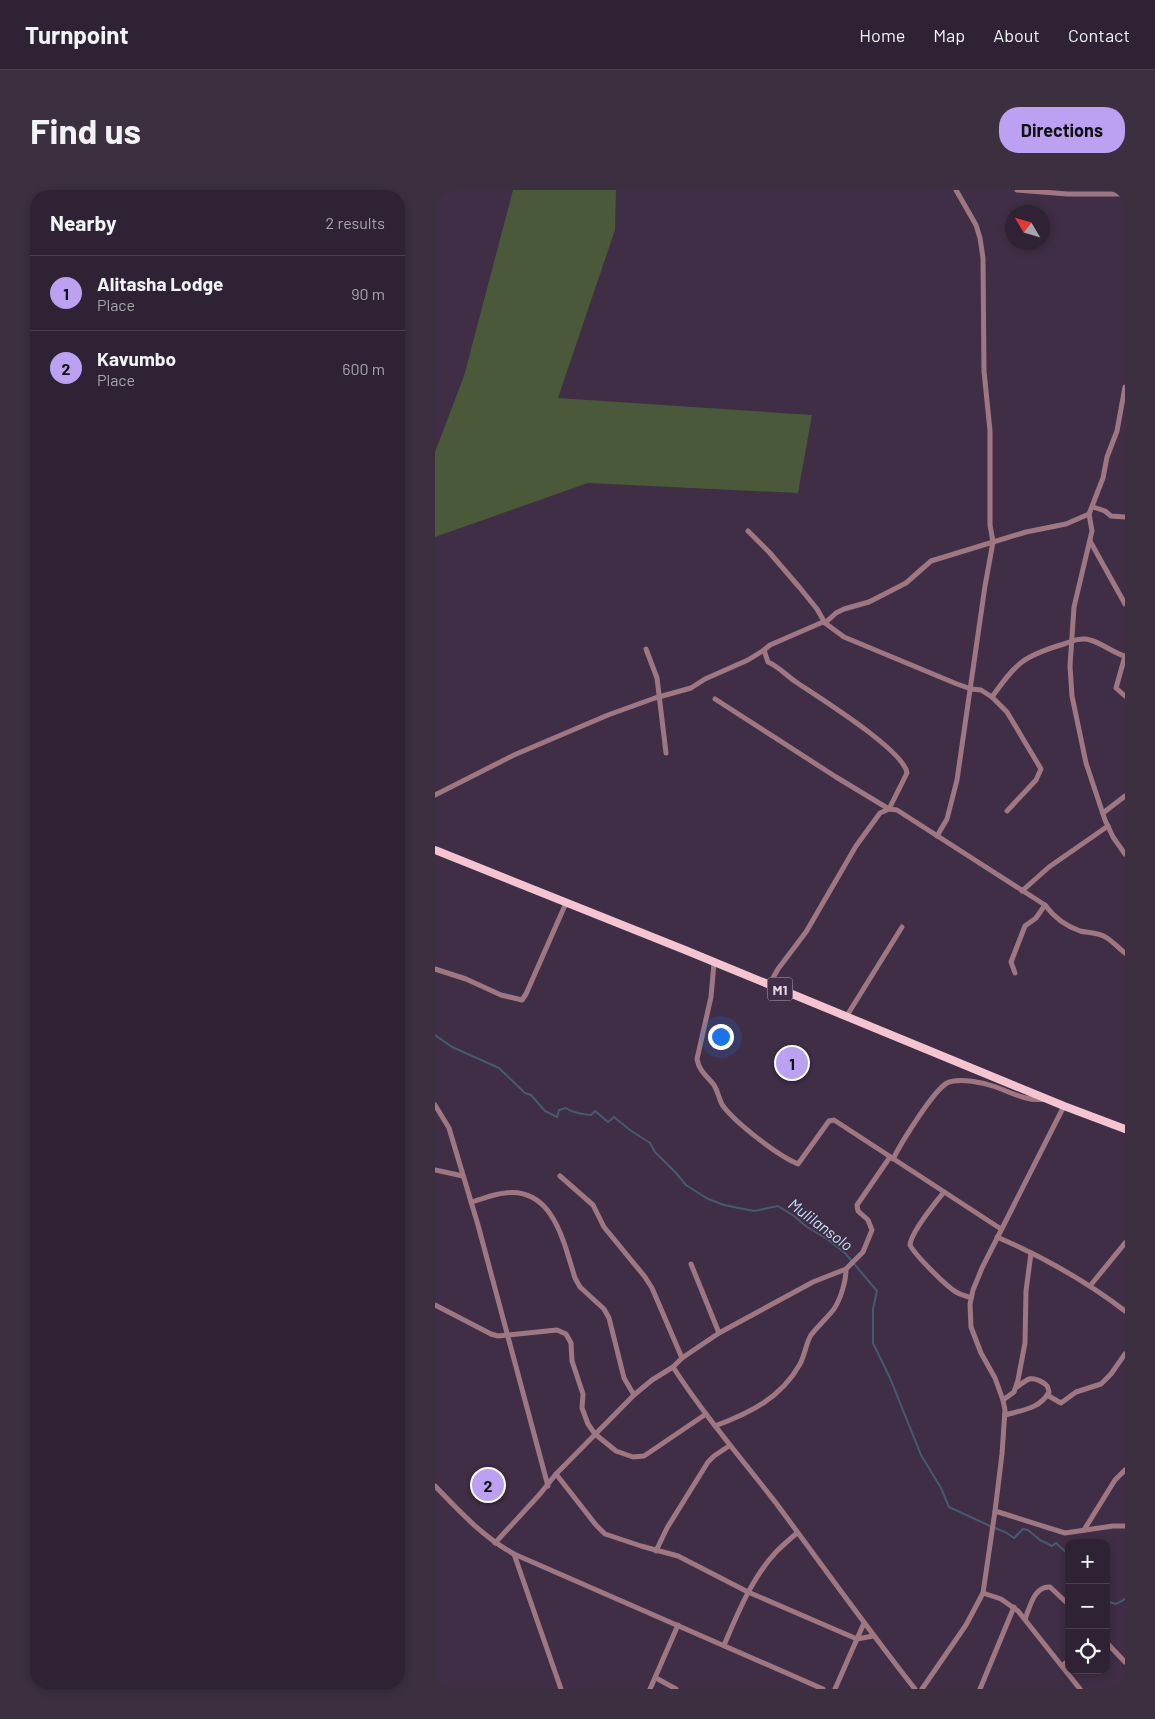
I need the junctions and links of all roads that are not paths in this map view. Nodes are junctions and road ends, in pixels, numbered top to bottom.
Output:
1 (956, 190) edge
2 (1017, 190) edge
3 (1081, 192) edge
4 (1125, 194) edge
5 (1125, 387) edge
6 (1123, 412) edge
7 (1093, 507) junction
8 (1089, 514) junction
9 (1125, 517) edge
10 (748, 531) dead end
11 (1090, 541) junction
12 (993, 542) junction
13 (1125, 604) edge
14 (825, 623) junction
15 (1071, 642) junction
16 (646, 649) dead end
17 (764, 650) junction
18 (1125, 656) edge
19 (971, 689) junction
20 (1125, 696) edge
21 (658, 697) junction
22 (992, 697) junction
23 (715, 700) dead end
24 (666, 753) dead end
25 (435, 795) edge
26 (1125, 796) edge
27 (889, 809) junction
28 (1007, 811) dead end
29 (1103, 813) junction
30 (1108, 826) junction
31 (937, 836) junction
32 (435, 850) edge
33 (1125, 854) edge
34 (1022, 891) junction
35 (566, 903) junction
36 (1045, 905) junction
37 (902, 927) dead end
38 (1125, 953) edge
39 (714, 962) junction
40 (435, 969) edge
41 (1015, 973) dead end
42 (769, 984) junction
43 (846, 1016) junction
44 (1047, 1099) junction
45 (435, 1105) edge
46 (1064, 1106) junction
47 (1125, 1129) edge
48 (892, 1158) junction
49 (435, 1170) edge
50 (463, 1176) junction
51 (561, 1176) dead end
52 (943, 1192) junction
53 (471, 1202) junction
54 (1001, 1229) junction
55 (997, 1237) junction
56 (1125, 1243) edge
57 (1031, 1254) junction
58 (691, 1264) dead end
59 (850, 1266) junction
60 (1090, 1286) junction
61 (971, 1298) junction
62 (435, 1305) edge
63 (1125, 1311) edge
64 (719, 1333) junction
65 (507, 1335) junction
66 (1125, 1354) edge
67 (682, 1358) junction
68 (673, 1367) junction
69 (1016, 1387) junction
70 (634, 1395) junction
71 (1047, 1395) junction
72 (1003, 1400) junction
73 (705, 1414) junction
74 (1005, 1415) junction
75 (715, 1426) junction
76 (595, 1434) junction
77 (729, 1446) junction
78 (1125, 1470) edge
79 (557, 1474) junction
80 (435, 1486) edge
81 (548, 1486) junction
82 (995, 1511) junction
83 (1125, 1526) edge
84 (1084, 1530) junction
85 (797, 1533) junction
86 (495, 1543) junction
87 (656, 1551) junction
88 (514, 1554) junction
89 (748, 1592) junction
90 (983, 1593) junction
91 (1065, 1601) edge
92 (1014, 1607) junction
93 (1025, 1619) junction
94 (864, 1623) junction
95 (678, 1625) junction
96 (873, 1636) junction
97 (857, 1639) junction
98 (724, 1645) junction
99 (1110, 1646) edge
100 (1125, 1662) edge
101 (1065, 1663) edge
102 (1062, 1666) junction
103 (656, 1678) junction
104 (561, 1689) edge
105 (650, 1689) edge
106 (676, 1689) edge
107 (823, 1689) edge
108 (835, 1689) edge
109 (915, 1689) edge
110 (922, 1689) edge
111 (980, 1689) edge
112 (1080, 1689) edge

1 - 12 street
2 - 3 street
3 - 4 street
5 - 6 street
6 - 7 street
7 - 8 street
7 - 9 street
8 - 11 street
8 - 12 street
10 - 14 street
11 - 13 street
11 - 15 street
12 - 14 street
12 - 19 street
14 - 17 street
14 - 19 street
15 - 18 street
15 - 22 street
15 - 29 street
16 - 21 street
17 - 21 street
17 - 27 street
18 - 20 street
19 - 22 street
19 - 31 street
21 - 24 street
21 - 25 street
22 - 28 street
23 - 27 street
26 - 29 street
27 - 31 street
27 - 42 street
29 - 30 street
30 - 33 street
30 - 34 street
31 - 34 street
32 - 35 main road, M1
34 - 36 street
35 - 39 main road, M1
35 - 40 street
36 - 38 street
36 - 41 street
37 - 43 street
39 - 42 main road, M1
39 - 48 street
42 - 43 main road, M1
43 - 44 main road, M1
44 - 46 main road, M1
44 - 48 street
45 - 50 street
46 - 47 main road, M1
46 - 54 street
48 - 52 street
48 - 59 street
49 - 50 street
50 - 53 street
51 - 67 street
52 - 54 street
52 - 61 street
53 - 65 street
53 - 70 street
54 - 55 street
55 - 57 street
55 - 61 street
56 - 60 street
57 - 60 street
57 - 69 street
58 - 64 street
59 - 64 street
59 - 75 street
60 - 63 street
61 - 72 street
62 - 65 street
64 - 67 street
65 - 76 street
65 - 81 street
66 - 71 street
67 - 68 street
68 - 70 street
68 - 73 street
69 - 71 street
69 - 72 street
70 - 76 street
71 - 74 street
72 - 74 street
73 - 75 street
73 - 76 street
74 - 82 street
75 - 77 street
76 - 79 street
77 - 85 street
77 - 87 street
78 - 84 street
79 - 81 street
79 - 87 street
80 - 86 street
81 - 86 street
82 - 84 street
82 - 90 street
83 - 84 street
85 - 89 street
85 - 94 street
86 - 88 street
87 - 89 street
88 - 95 street
88 - 104 street
89 - 97 street
89 - 98 street
90 - 92 street
90 - 110 street
91 - 93 street
92 - 93 street
92 - 111 street
93 - 102 street
94 - 96 street
94 - 97 street
95 - 98 street
95 - 103 street
96 - 97 street
96 - 109 street
97 - 108 street
98 - 107 street
99 - 100 street
101 - 102 street
102 - 112 street
103 - 105 street
103 - 106 street

